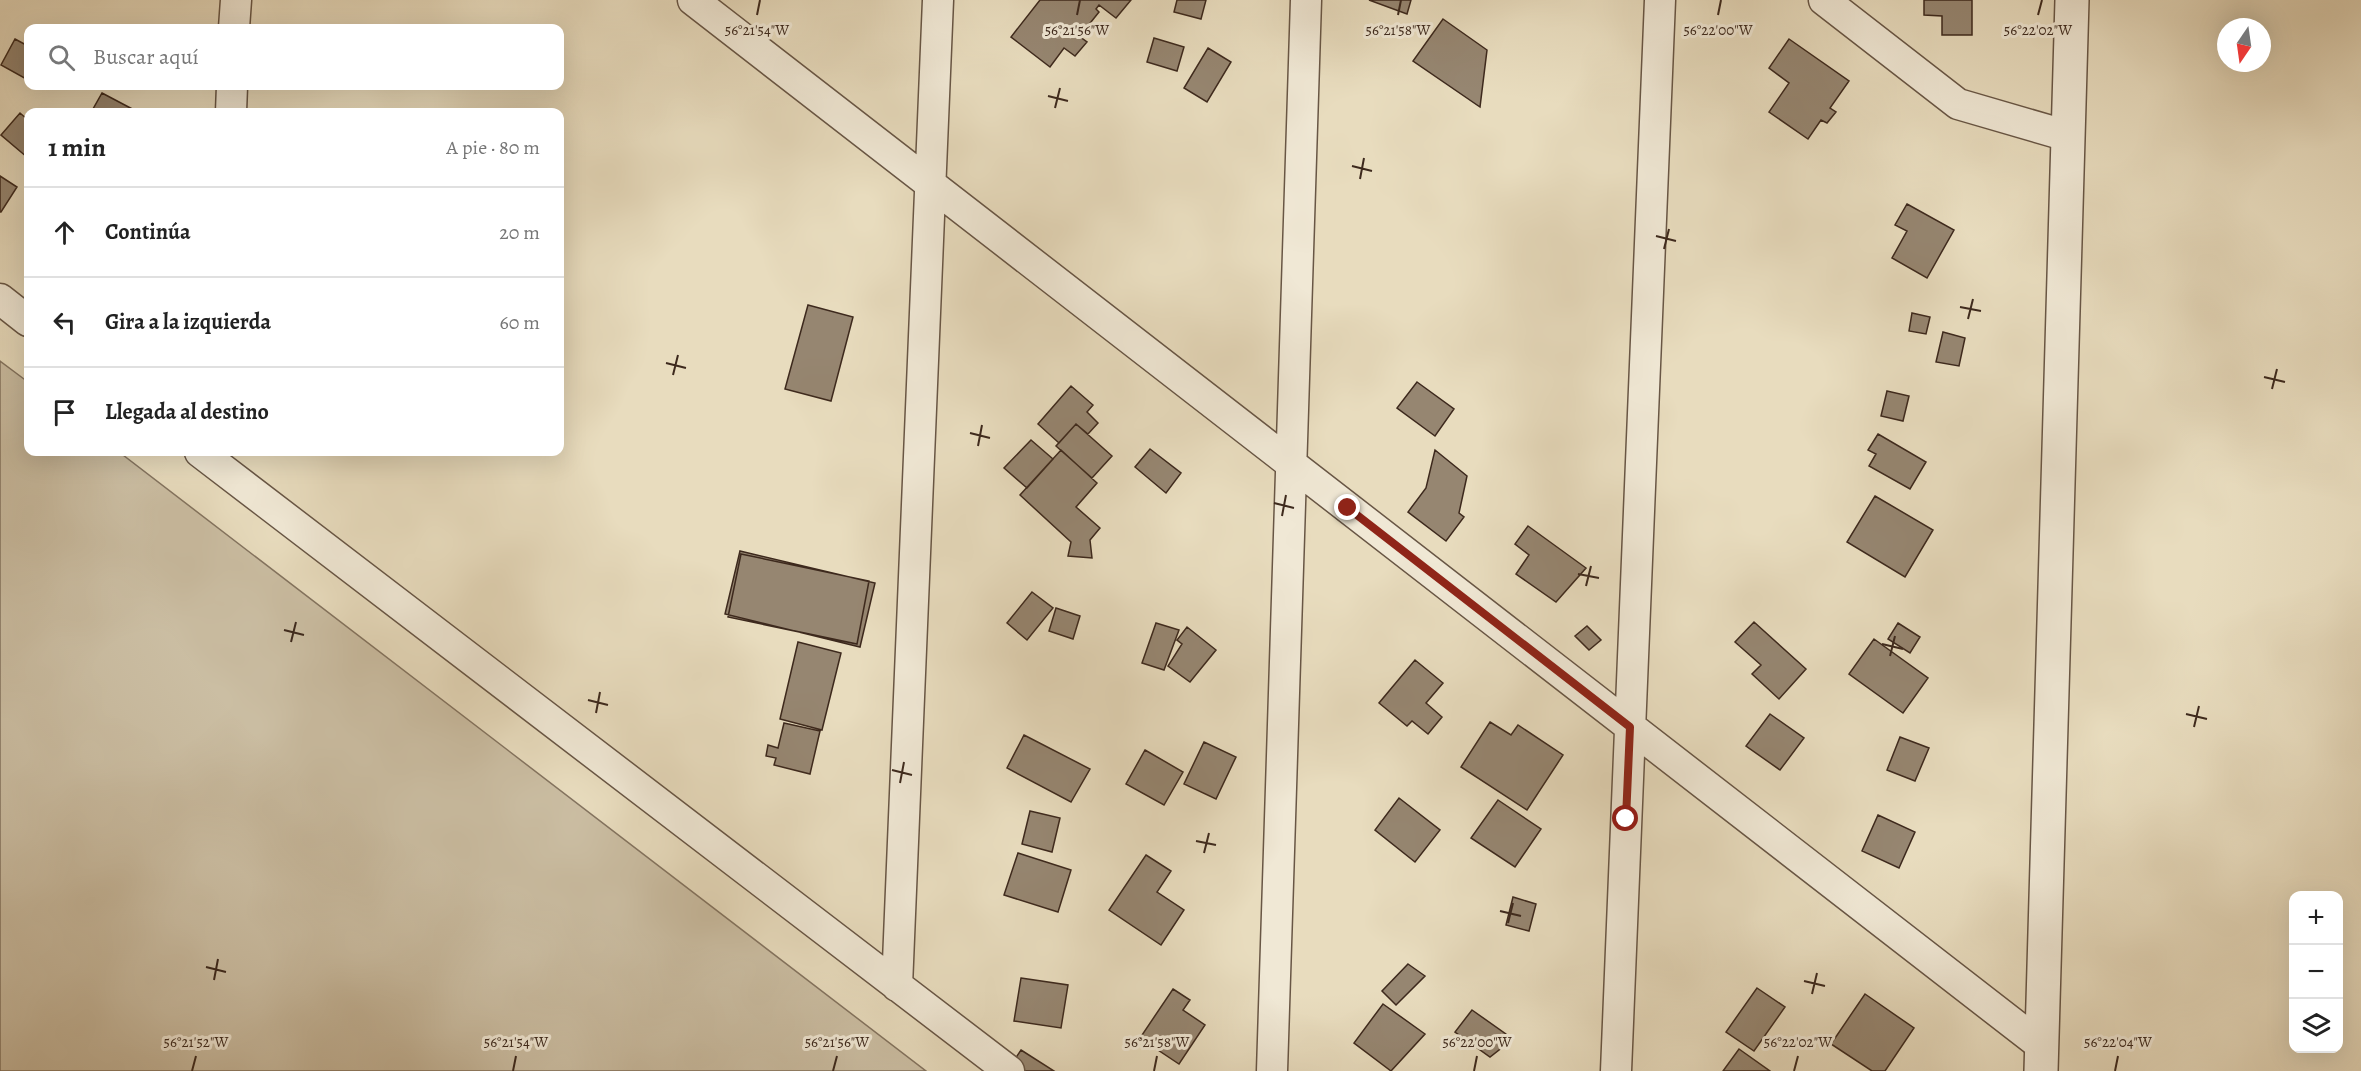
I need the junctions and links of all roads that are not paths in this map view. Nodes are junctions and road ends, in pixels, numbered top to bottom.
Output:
1 (236, 0) edge
2 (693, 0) edge
3 (938, 0) edge
4 (1306, 0) edge
5 (1660, 0) edge
6 (1824, 0) edge
7 (2072, 0) edge
8 (234, 24) edge
9 (232, 90) edge
10 (231, 108) edge
11 (2068, 136) junction
12 (930, 184) junction
13 (0, 299) edge
14 (24, 318) edge
15 (210, 456) edge
16 (1291, 464) junction
17 (1630, 727) junction
18 (897, 986) junction
19 (2042, 1059) edge
20 (1010, 1071) edge
21 (1272, 1071) edge
22 (1616, 1071) edge

1 - 8 street
2 - 12 street
3 - 12 street
4 - 16 street
5 - 17 street
6 - 11 street
7 - 11 street
9 - 10 street
11 - 19 street
12 - 16 street
12 - 18 street
13 - 14 street
15 - 18 street
16 - 17 street
16 - 21 street
17 - 19 street
17 - 22 street
18 - 20 street

